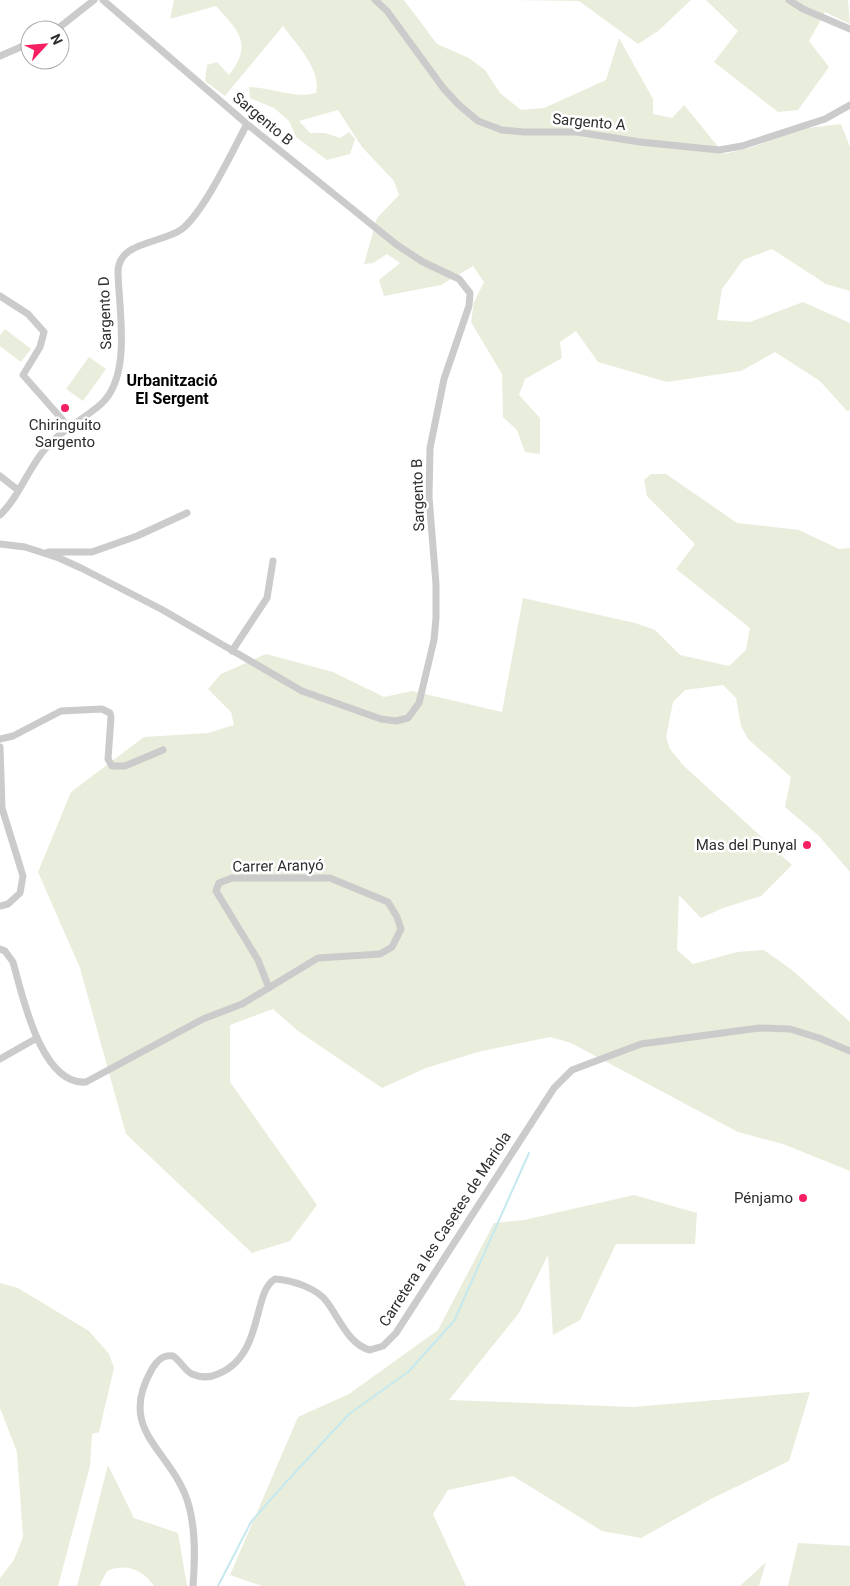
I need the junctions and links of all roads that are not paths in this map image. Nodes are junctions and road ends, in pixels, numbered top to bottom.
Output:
1 (94, 0) edge
2 (103, 0) edge
3 (375, 0) edge
4 (789, 0) edge
5 (69, 20) edge
6 (850, 29) edge
7 (20, 47) edge
8 (0, 56) edge
9 (850, 106) edge
10 (247, 124) junction
11 (0, 296) edge
12 (68, 426) junction
13 (0, 476) edge
14 (18, 490) junction
15 (187, 513) dead end
16 (0, 514) edge
17 (0, 544) edge
18 (43, 553) junction
19 (273, 561) dead end
20 (232, 651) junction
21 (0, 739) edge
22 (0, 747) edge
23 (163, 750) dead end
24 (0, 906) edge
25 (0, 949) edge
26 (269, 988) junction
27 (37, 1038) junction
28 (850, 1051) edge
29 (0, 1059) edge
30 (193, 1586) edge

1 - 5 street
2 - 10 street, Sargento B
3 - 9 street, Sargento A
4 - 6 street
7 - 8 street
10 - 12 street, Sargento D
10 - 20 street, Sargento B
11 - 12 street
12 - 14 street, Sargento D
13 - 14 street
14 - 16 street, Sargento D
15 - 18 street
17 - 18 street, Sargento B
18 - 20 street, Sargento B
19 - 20 street
21 - 23 street
22 - 24 street
25 - 27 street, Carrer Aranyó
26 - 26 street, Carrer Aranyó
26 - 27 street, Carrer Aranyó
27 - 29 street
28 - 30 street, Carretera a les Casetes de Mariola

